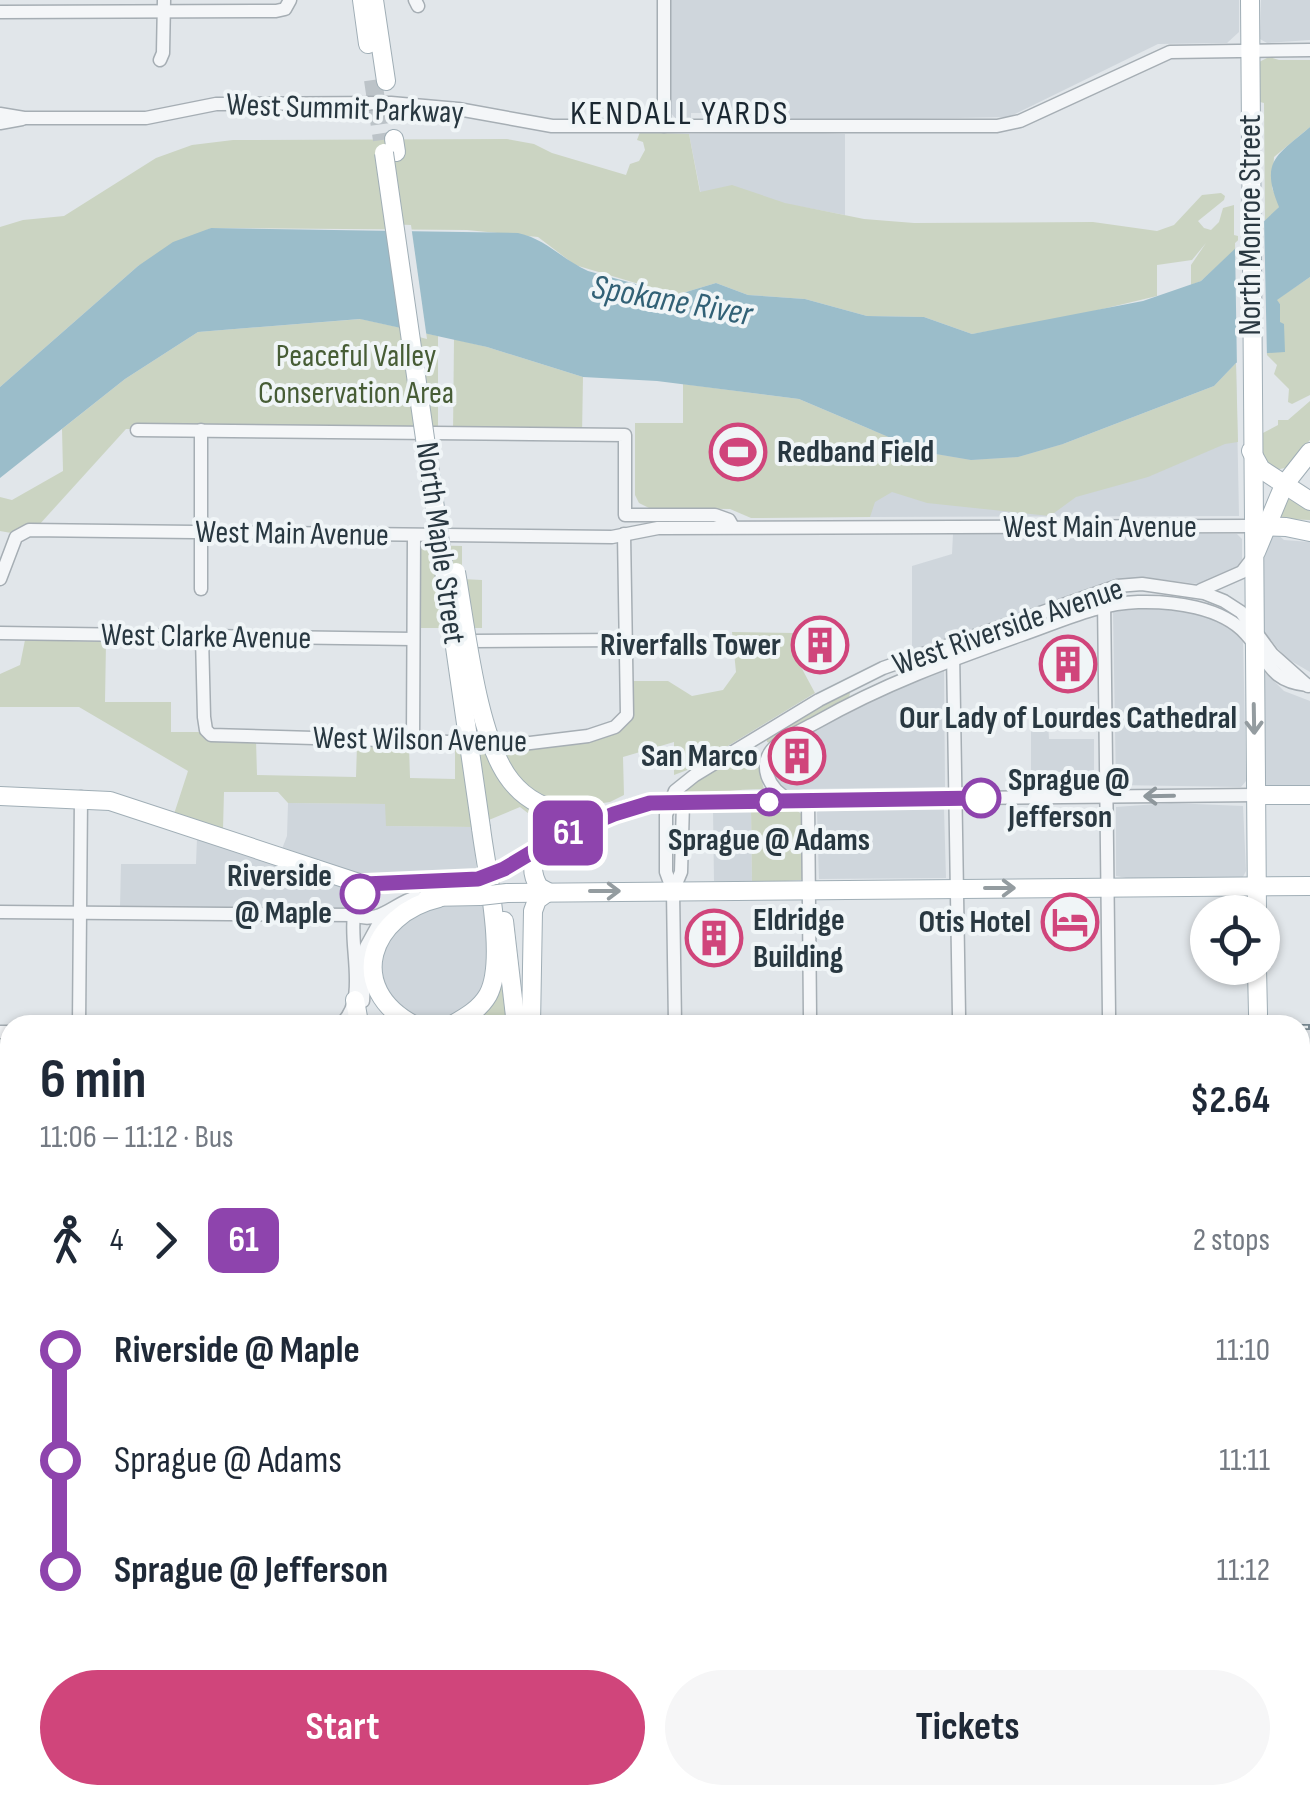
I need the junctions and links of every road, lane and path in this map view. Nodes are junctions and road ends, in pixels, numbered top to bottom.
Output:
1 (362, 0) edge
2 (374, 0) edge
3 (664, 0) edge
4 (1250, 0) edge
5 (288, 4) edge
6 (164, 6) edge
7 (0, 12) edge
8 (1310, 50) edge
9 (1250, 51) junction
10 (160, 60) dead end
11 (0, 114) edge
12 (24, 118) junction
13 (0, 124) edge
14 (664, 126) junction
15 (137, 430) dead end
16 (201, 430) junction
17 (1251, 451) junction
18 (1310, 452) edge
19 (1284, 486) junction
20 (1310, 501) edge
21 (1259, 526) junction
22 (733, 527) junction
23 (1310, 528) edge
24 (201, 532) junction
25 (624, 534) junction
26 (414, 536) junction
27 (1252, 559) junction
28 (455, 567) junction
29 (0, 580) edge
30 (200, 589) dead end
31 (1193, 592) junction
32 (1104, 598) junction
33 (1191, 607) junction
34 (0, 633) edge
35 (1253, 634) junction
36 (202, 637) junction
37 (413, 639) junction
38 (625, 640) junction
39 (472, 641) dead end
40 (950, 644) junction
41 (955, 659) junction
42 (853, 683) junction
43 (1309, 686) edge
44 (861, 697) junction
45 (767, 732) junction
46 (412, 741) junction
47 (775, 746) junction
48 (1256, 795) junction
49 (1310, 795) edge
50 (0, 796) edge
51 (1106, 797) junction
52 (81, 798) junction
53 (956, 798) junction
54 (800, 801) junction
55 (676, 803) junction
56 (614, 814) junction
57 (486, 827) junction
58 (540, 848) junction
59 (365, 884) junction
60 (1257, 886) junction
61 (1310, 886) edge
62 (479, 887) junction
63 (1108, 888) junction
64 (957, 889) junction
65 (809, 890) junction
66 (673, 891) junction
67 (548, 892) junction
68 (1257, 895) edge
69 (416, 896) junction
70 (440, 898) junction
71 (0, 912) edge
72 (80, 913) junction
73 (384, 914) junction
74 (354, 915) junction
75 (1257, 985) edge
76 (354, 1000) joint
77 (1258, 1014) dead end
78 (79, 1015) edge
79 (354, 1015) edge
80 (355, 1015) edge
81 (397, 1015) edge
82 (464, 1015) edge
83 (514, 1015) edge
84 (531, 1015) edge
85 (675, 1015) edge
86 (810, 1015) edge
87 (959, 1015) edge
88 (1108, 1015) dead end

1 - 2 main road
3 - 14 street
4 - 9 main road, North Monroe Street
5 - 6 street
6 - 7 street
6 - 10 street
8 - 9 street, West Summit Parkway
9 - 14 street, West Summit Parkway
9 - 17 main road, North Monroe Street
11 - 12 street, West Summit Parkway
12 - 13 street, West Summit Parkway
12 - 14 street, West Summit Parkway
15 - 16 street
16 - 22 street, West Main Avenue
16 - 24 street
17 - 19 main road
17 - 21 main road, North Monroe Street
18 - 19 main road
19 - 20 main road
19 - 21 main road
21 - 22 street, West Main Avenue
21 - 23 main road, West Main Avenue
21 - 27 main road, North Monroe Street
22 - 25 street, West Main Avenue
24 - 26 street, West Main Avenue
24 - 29 street, West Main Avenue
24 - 30 street
25 - 26 street, West Main Avenue
25 - 38 street
26 - 37 street, North Maple Street
27 - 31 street
27 - 35 main road, North Monroe Street
28 - 56 main road, bridge
28 - 57 main road, North Maple Street, bridge
28 - 57 main road, North Maple Street, bridge
31 - 32 street, West Riverside Avenue
31 - 33 street
31 - 35 street, West Riverside Avenue
32 - 33 street, West Riverside Avenue
32 - 40 street, West Riverside Avenue
32 - 41 street, West Riverside Avenue
32 - 51 street
33 - 35 street, West Riverside Avenue
34 - 36 street, West Clarke Avenue
35 - 43 street, West Riverside Avenue
35 -> 48 main road, North Monroe Street
36 - 37 street, West Clarke Avenue
36 - 46 street, West Wilson Avenue
37 - 46 street, North Maple Street
38 - 39 street
38 - 46 street, West Wilson Avenue
40 - 41 street
40 - 42 street, West Riverside Avenue
41 - 44 street, West Riverside Avenue
41 - 53 street
42 - 44 street, West Riverside Avenue
42 - 45 street, West Riverside Avenue
44 - 47 street, West Riverside Avenue
45 - 47 street
45 - 55 street, West Riverside Avenue
47 - 54 street
48 - 49 main road
48 -> 51 street
48 - 60 main road, North Monroe Street
50 - 52 main road
51 - 53 street
51 - 63 street
52 - 59 main road
52 - 72 street
53 - 54 main road
53 - 64 street
54 - 55 main road
54 - 65 street
55 - 56 main road
55 - 66 street
56 - 58 main road
57 - 82 main road
57 - 83 main road
58 - 62 main road, bridge
58 - 67 main road
59 - 62 main road
59 - 69 main road
59 - 74 street
60 - 61 main road
60 - 63 main road
60 - 68 main road, North Monroe Street
62 - 67 main road, bridge
62 - 70 main road
64 -> 63 main road
63 - 88 street
64 - 65 main road
64 - 87 street
65 - 66 main road
65 - 86 street
67 -> 66 main road
66 - 85 street
67 - 84 main road
69 - 70 main road
69 - 73 street
70 - 81 main road
71 - 72 street
72 - 74 street
72 - 78 street
73 - 74 street
73 - 80 street
74 - 76 street
75 - 77 main road
76 - 79 main road

